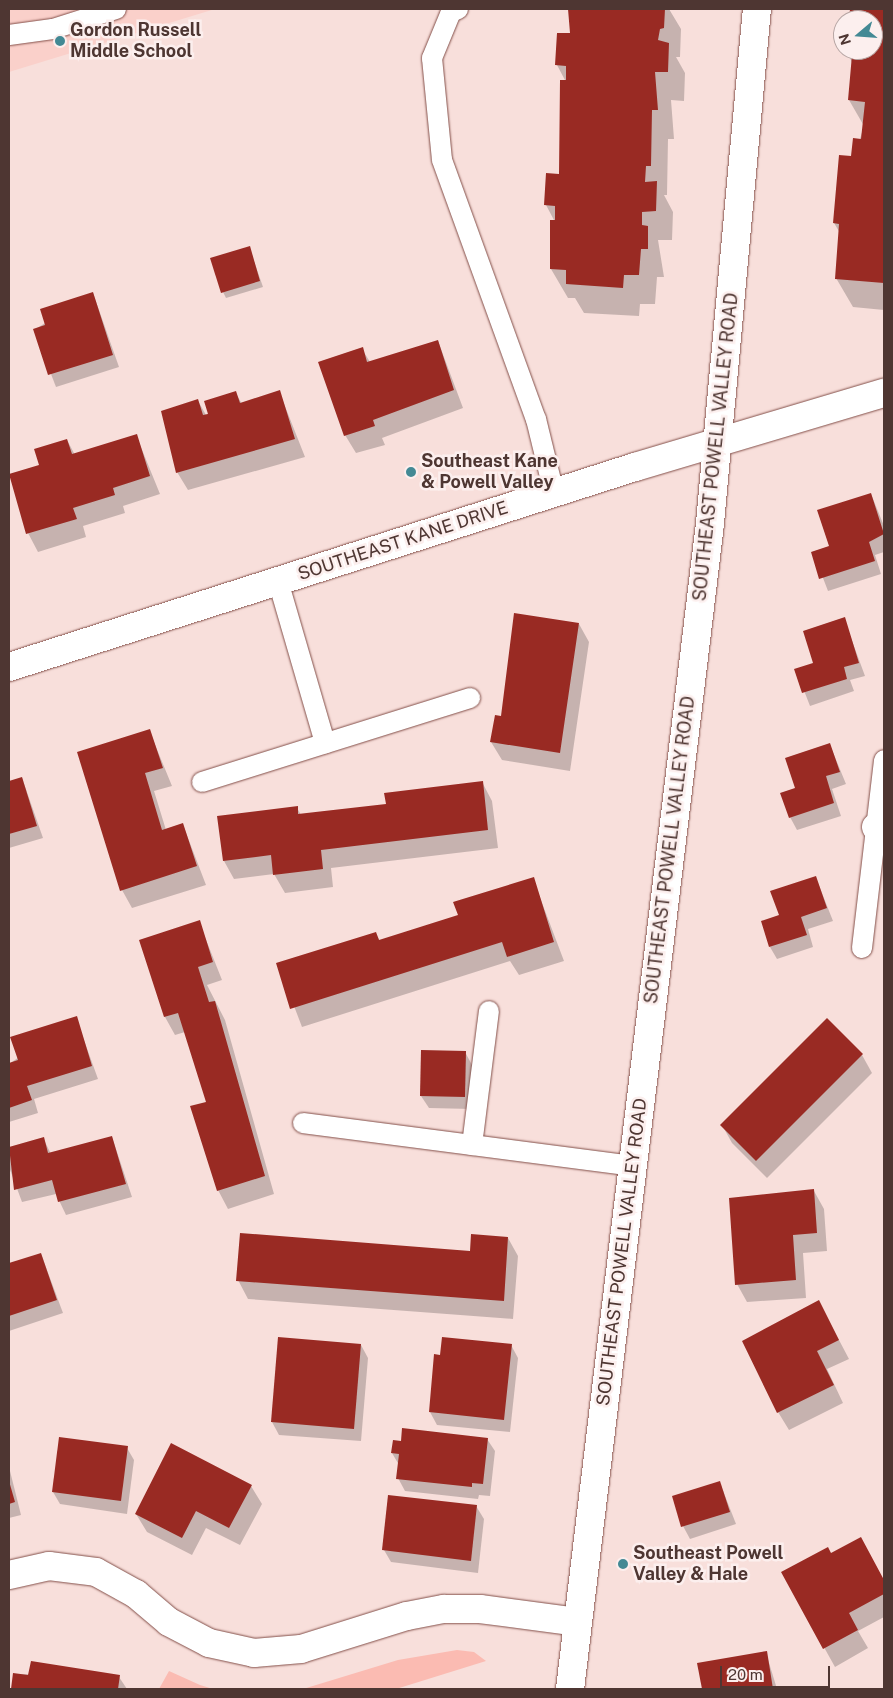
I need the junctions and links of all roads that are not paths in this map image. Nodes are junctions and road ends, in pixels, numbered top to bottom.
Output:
1 (116, 9) edge
2 (458, 9) edge
3 (757, 9) edge
4 (9, 35) edge
5 (884, 393) edge
6 (719, 443) junction
7 (554, 493) junction
8 (278, 581) junction
9 (9, 667) edge
10 (470, 698) dead end
11 (325, 743) junction
12 (884, 760) edge
13 (202, 782) dead end
14 (880, 826) edge
15 (862, 948) dead end
16 (489, 1010) dead end
17 (303, 1123) dead end
18 (472, 1145) junction
19 (632, 1166) junction
20 (9, 1575) edge
21 (577, 1622) junction
22 (570, 1689) edge

1 - 4 lane
2 - 7 lane
3 - 6 main road, SOUTHEAST POWELL VALLEY ROAD
5 - 6 main road, SOUTHEAST KANE DRIVE
6 - 7 main road, SOUTHEAST KANE DRIVE
6 - 19 main road, SOUTHEAST POWELL VALLEY ROAD
7 - 8 main road, SOUTHEAST KANE DRIVE
8 - 9 main road, SOUTHEAST KANE DRIVE
8 - 11 lane
10 - 11 lane
11 - 13 lane
12 - 14 lane
14 - 15 lane
16 - 18 lane
17 - 18 lane
18 - 19 lane
19 - 21 main road, SOUTHEAST POWELL VALLEY ROAD
20 - 21 main road
21 - 22 main road, SOUTHEAST POWELL VALLEY ROAD

